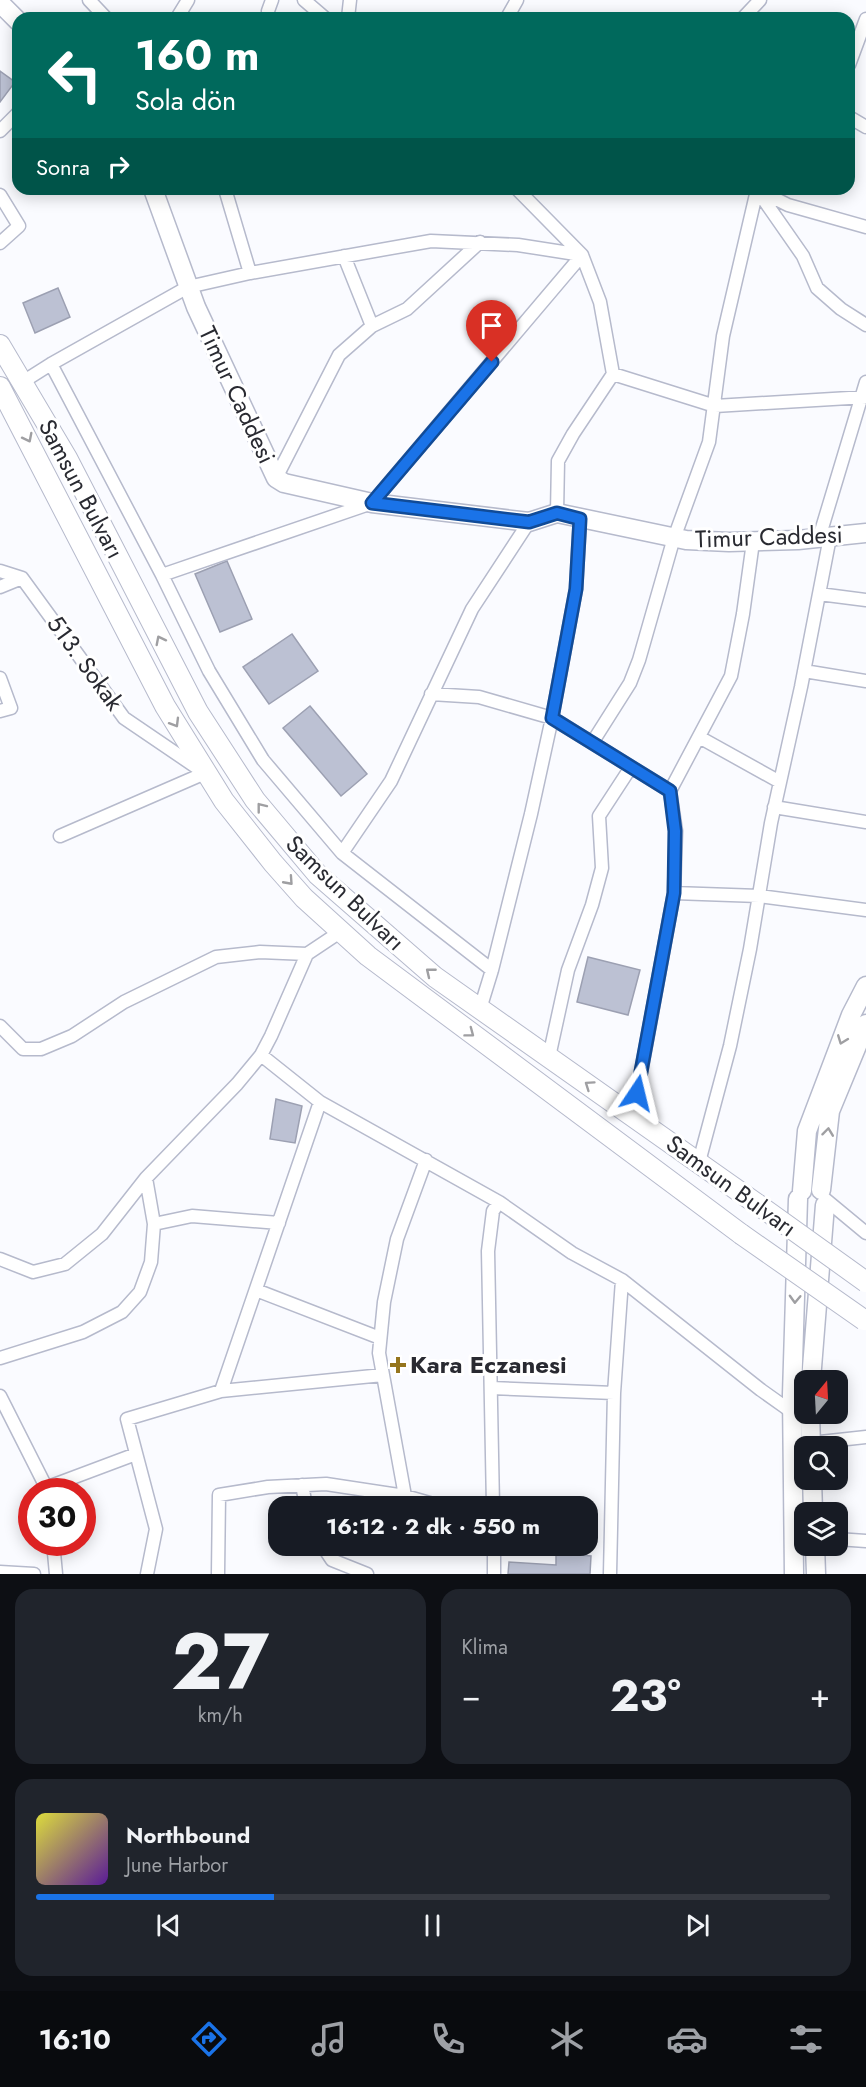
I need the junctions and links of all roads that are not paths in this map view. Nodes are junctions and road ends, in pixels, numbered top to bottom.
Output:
1 (90, 0) edge
2 (304, 0) edge
3 (0, 3) edge
4 (101, 12) edge
5 (318, 12) edge
6 (12, 15) edge
7 (866, 19) edge
8 (855, 49) edge
9 (12, 120) edge
10 (0, 131) edge
11 (0, 195) edge
12 (155, 195) edge
13 (227, 195) edge
14 (523, 195) edge
15 (756, 195) edge
16 (761, 195) edge
17 (768, 195) edge
18 (866, 227) edge
19 (480, 242) junction
20 (0, 243) edge
21 (582, 255) junction
22 (344, 256) junction
23 (250, 273) junction
24 (188, 287) junction
25 (866, 325) edge
26 (372, 326) junction
27 (0, 337) edge
28 (0, 345) edge
29 (51, 364) junction
30 (613, 374) junction
31 (18, 376) junction
32 (866, 382) edge
33 (0, 387) edge
34 (0, 394) edge
35 (864, 397) edge
36 (715, 406) junction
37 (12, 410) junction
38 (276, 478) junction
39 (372, 503) junction
40 (557, 513) junction
41 (580, 519) junction
42 (529, 522) junction
43 (866, 533) edge
44 (825, 537) junction
45 (674, 538) junction
46 (753, 542) junction
47 (0, 571) edge
48 (162, 575) junction
49 (22, 578) junction
50 (0, 587) edge
51 (819, 594) junction
52 (866, 600) edge
53 (804, 671) junction
54 (0, 678) edge
55 (866, 681) edge
56 (431, 694) junction
57 (0, 711) edge
58 (552, 718) junction
59 (699, 737) junction
60 (592, 743) junction
61 (631, 767) junction
62 (205, 773) junction
63 (780, 782) junction
64 (670, 791) junction
65 (774, 807) junction
66 (866, 822) edge
67 (60, 836) dead end
68 (342, 853) junction
69 (674, 893) junction
70 (759, 896) junction
71 (866, 910) edge
72 (340, 932) junction
73 (306, 954) junction
74 (492, 970) junction
75 (866, 986) edge
76 (480, 1009) junction
77 (866, 1023) edge
78 (0, 1026) edge
79 (261, 1055) junction
80 (549, 1057) junction
81 (320, 1102) junction
82 (633, 1116) junction
83 (426, 1160) junction
84 (699, 1162) junction
85 (146, 1178) junction
86 (800, 1195) junction
87 (824, 1198) junction
88 (499, 1202) junction
89 (279, 1223) junction
90 (154, 1224) junction
91 (866, 1233) edge
92 (0, 1259) edge
93 (622, 1280) junction
94 (866, 1283) edge
95 (256, 1290) junction
96 (865, 1320) edge
97 (380, 1338) junction
98 (0, 1358) edge
99 (801, 1370) edge
100 (812, 1370) edge
101 (383, 1375) junction
102 (491, 1388) junction
103 (221, 1391) junction
104 (614, 1392) junction
105 (0, 1396) edge
106 (794, 1408) edge
107 (800, 1424) edge
108 (866, 1437) edge
109 (848, 1440) edge
110 (136, 1454) junction
111 (42, 1478) edge
112 (76, 1478) edge
113 (302, 1485) junction
114 (304, 1496) edge
115 (405, 1496) joint
116 (493, 1496) edge
117 (848, 1540) edge
118 (866, 1541) edge
119 (54, 1556) edge
120 (329, 1556) edge
121 (494, 1556) edge
122 (815, 1556) edge
123 (0, 1572) edge
124 (34, 1574) edge
125 (56, 1574) edge
126 (147, 1574) edge
127 (218, 1574) edge
128 (367, 1574) edge
129 (494, 1574) edge
130 (610, 1574) edge
131 (794, 1574) edge
132 (816, 1574) edge

1 - 4 street
2 - 5 street
3 - 6 street
7 - 8 street
9 - 10 street
11 - 20 street
12 - 24 street, Timur Caddesi
13 - 23 street
14 - 21 street
15 - 36 street
16 - 25 street
17 - 18 street
19 - 21 street
19 - 22 street
19 - 26 street
21 - 30 street
21 - 39 street
22 - 23 street
22 - 26 street
23 - 24 street
24 - 29 street
24 - 38 street, Timur Caddesi
26 - 38 street
27 - 31 main road
28 - 31 main road, Samsun Bulvarı
29 - 31 street
29 - 48 street
30 - 36 street
30 - 40 street
76 -> 31 main road, Samsun Bulvarı
32 - 35 street
33 - 37 main road
34 - 37 main road
35 - 36 street
35 - 44 street
36 - 45 street
37 -> 62 main road
38 - 39 street, Timur Caddesi
39 - 42 street, Timur Caddesi
39 - 48 street
40 - 41 street, Timur Caddesi
40 - 42 street, Timur Caddesi
41 - 45 street, Timur Caddesi
41 - 58 street
42 - 56 street
43 - 44 street, Timur Caddesi
44 - 46 street, Timur Caddesi
44 - 51 street
45 - 46 street, Timur Caddesi
45 - 60 street
46 - 59 street
47 - 49 street
48 - 68 street
49 - 50 street
49 - 62 street, 513. Sokak
51 - 52 street
51 - 53 street
53 - 55 street
53 - 63 street
54 - 57 street
56 - 58 street
56 - 68 street
58 - 60 street
58 - 74 street
59 - 63 street
59 - 64 street
60 - 61 street
61 - 64 street
61 - 80 street
62 - 67 street
62 -> 72 main road
63 - 65 street
64 - 69 street
65 - 66 street
65 - 70 street
68 - 74 street
69 - 70 street
69 - 82 street
70 - 71 street
70 - 84 street
72 - 73 street
72 -> 96 main road, bridge
73 - 78 street
73 - 79 street
74 - 76 street
75 -> 86 street
76 - 80 main road, Samsun Bulvarı
87 -> 77 street
79 - 81 street
79 - 85 street
82 -> 80 main road, Samsun Bulvarı
81 - 83 street
81 - 89 street
82 - 84 main road, Samsun Bulvarı
83 - 88 street
83 - 97 street
84 - 94 main road, Samsun Bulvarı, bridge
85 - 90 street
85 - 92 street
86 - 87 street
86 -> 99 street
87 - 91 street
87 - 100 street
88 - 93 street
88 - 102 street
89 - 90 street
89 - 95 street
90 - 98 street
93 - 104 street
93 - 106 street
95 - 97 street
95 - 103 street
97 - 101 street
101 - 103 street
101 - 115 street
102 - 104 street
102 - 116 street
103 - 110 street
104 - 130 street
105 - 111 street
107 - 131 street
108 - 109 street
110 - 112 street
110 - 126 street
113 - 114 street
113 - 115 street
113 - 127 street
117 - 118 street
119 - 125 street
120 - 128 street
121 - 129 street
122 - 132 street
123 - 124 street

